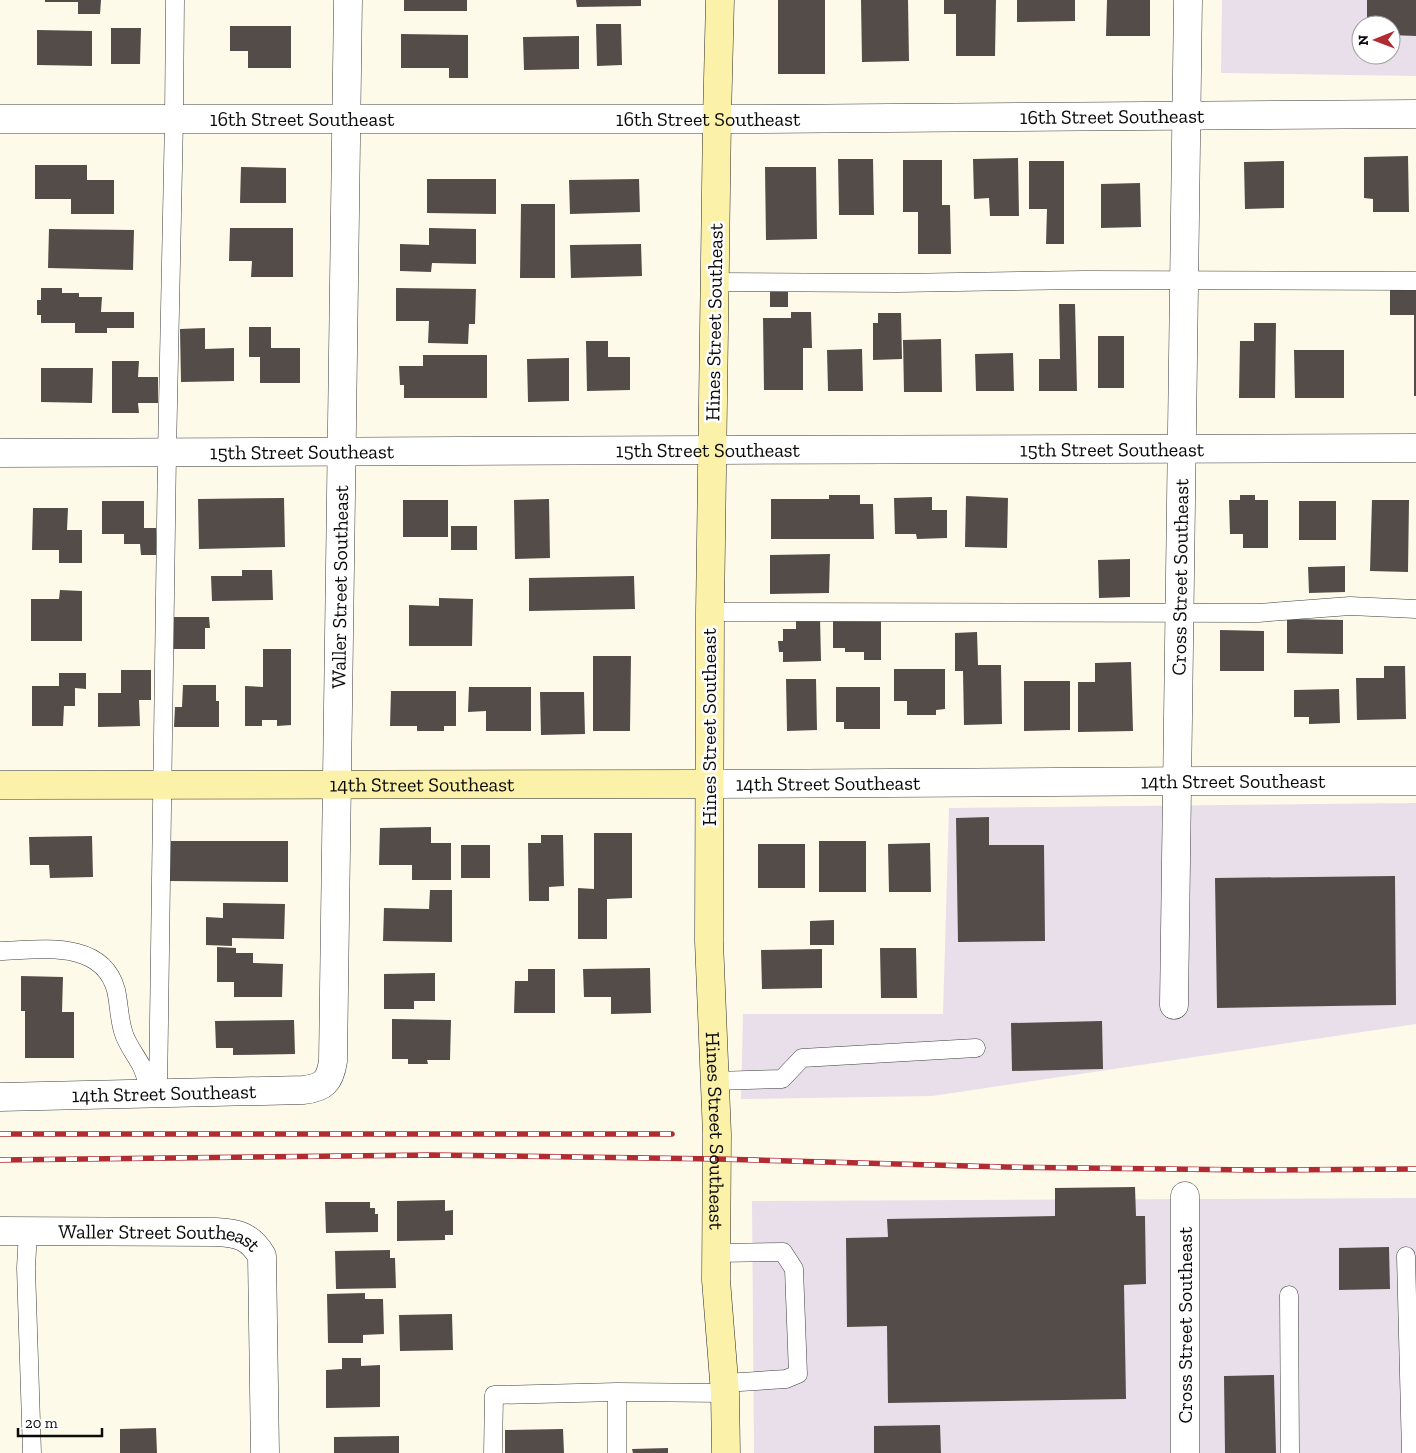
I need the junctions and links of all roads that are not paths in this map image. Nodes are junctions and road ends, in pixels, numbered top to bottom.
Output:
1 (175, 0) edge
2 (348, 0) edge
3 (720, 0) edge
4 (1188, 0) edge
5 (1416, 114) edge
6 (1185, 116) junction
7 (0, 119) edge
8 (174, 119) junction
9 (346, 119) junction
10 (717, 119) junction
11 (1184, 281) junction
12 (1416, 281) edge
13 (715, 282) junction
14 (1416, 448) edge
15 (712, 450) junction
16 (1182, 450) junction
17 (342, 452) junction
18 (0, 453) edge
19 (167, 453) junction
20 (1416, 609) edge
21 (710, 612) junction
22 (1180, 612) junction
23 (1176, 781) junction
24 (1416, 781) edge
25 (336, 784) junction
26 (708, 784) junction
27 (0, 785) edge
28 (162, 785) junction
29 (0, 951) edge
30 (1174, 1005) dead end
31 (976, 1048) dead end
32 (714, 1081) junction
33 (325, 1083) joint
34 (155, 1093) junction
35 (0, 1097) edge
36 (1184, 1196) dead end
37 (0, 1231) edge
38 (28, 1231) junction
39 (717, 1253) junction
40 (1406, 1256) dead end
41 (1289, 1295) dead end
42 (725, 1388) junction
43 (617, 1392) junction
44 (32, 1453) edge
45 (265, 1453) edge
46 (493, 1453) edge
47 (617, 1453) edge
48 (726, 1453) edge
49 (1185, 1453) edge
50 (1290, 1453) edge
51 (1411, 1453) edge

1 - 8 lane
2 - 9 street, Waller Street Southeast
3 - 10 street, Hines Street Southeast
4 - 6 street, Cross Street Southeast
5 - 6 street, 16th Street Southeast
6 - 10 street, 16th Street Southeast
6 - 11 street, Cross Street Southeast
7 - 8 street, 16th Street Southeast
8 - 9 street, 16th Street Southeast
8 - 19 lane
9 - 10 street, 16th Street Southeast
9 - 17 street, Waller Street Southeast
10 - 13 street, Hines Street Southeast
11 - 12 lane
11 - 13 lane
11 - 16 street, Cross Street Southeast
13 - 15 street, Hines Street Southeast
14 - 16 street, 15th Street Southeast
15 - 16 street, 15th Street Southeast
15 - 17 street, 15th Street Southeast
15 - 21 street, Hines Street Southeast
16 - 22 street, Cross Street Southeast
17 - 19 street, 15th Street Southeast
17 - 25 street, Waller Street Southeast
18 - 19 street, 15th Street Southeast
19 - 28 lane
20 - 22 lane
21 - 22 lane
21 - 26 street, Hines Street Southeast
22 - 23 street, Cross Street Southeast
23 - 24 street, 14th Street Southeast
23 - 26 street, 14th Street Southeast
23 - 30 street, Cross Street Southeast
25 - 26 street, 14th Street Southeast
25 - 28 street, 14th Street Southeast
25 - 33 street, Waller Street Southeast
26 - 32 street, Hines Street Southeast
27 - 28 street, 14th Street Southeast
28 - 34 lane
29 - 34 lane
31 - 32 lane
32 - 39 street, Hines Street Southeast
33 - 34 street, 14th Street Southeast
34 - 35 street, 14th Street Southeast
36 - 49 street, Cross Street Southeast
37 - 38 street, Waller Street Southeast
38 - 44 lane
38 - 45 street, Waller Street Southeast
39 - 42 street, Hines Street Southeast
39 - 42 lane
40 - 51 lane
41 - 50 lane
42 - 43 lane
42 - 48 street, Hines Street Southeast
43 - 46 lane
43 - 47 lane

